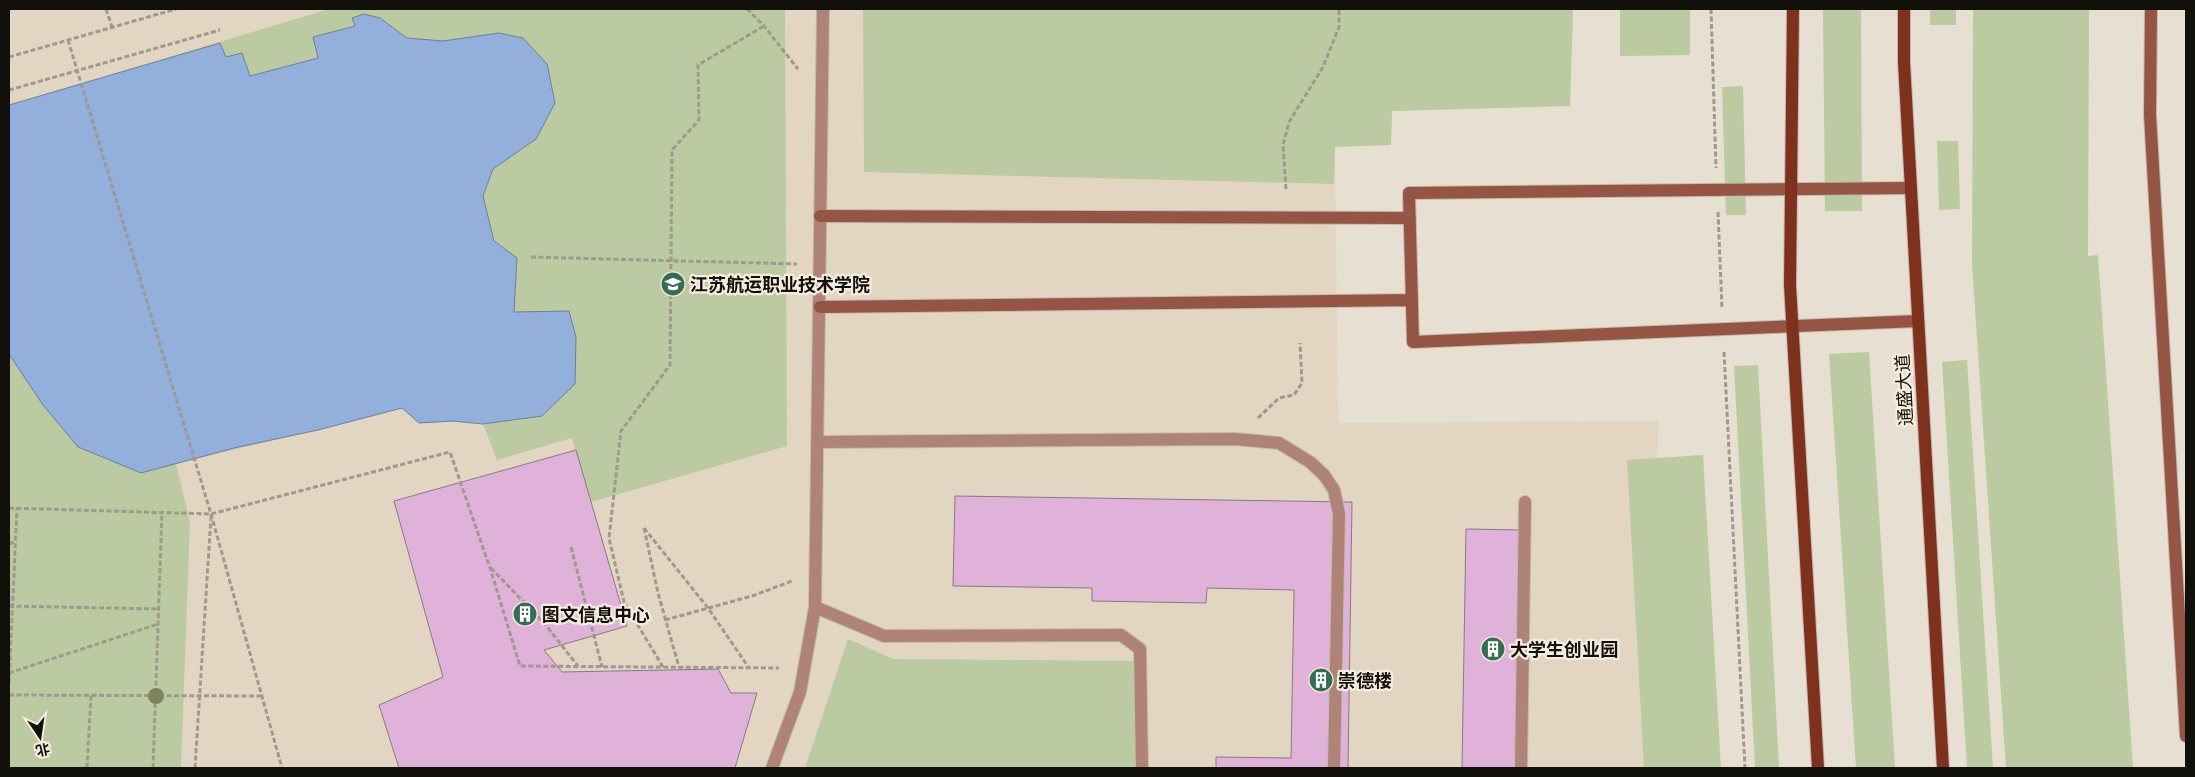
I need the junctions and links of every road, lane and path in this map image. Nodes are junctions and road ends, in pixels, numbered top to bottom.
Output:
1 (106, 9) edge
2 (176, 9) edge
3 (747, 9) edge
4 (823, 9) edge
5 (1339, 9) edge
6 (1711, 9) edge
7 (1793, 9) edge
8 (1904, 9) edge
9 (2151, 9) edge
10 (764, 26) junction
11 (112, 27) junction
12 (220, 30) dead end
13 (68, 40) junction
14 (9, 57) edge
15 (77, 70) junction
16 (800, 71) dead end
17 (9, 90) edge
18 (1911, 188) junction
19 (1286, 189) dead end
20 (1791, 189) junction
21 (1717, 190) junction
22 (820, 216) junction
23 (1410, 218) junction
24 (531, 257) dead end
25 (672, 261) junction
26 (798, 264) dead end
27 (1412, 300) junction
28 (820, 306) junction
29 (1918, 321) junction
30 (1792, 326) junction
31 (1723, 329) junction
32 (1300, 343) dead end
33 (1235, 440) junction
34 (818, 442) junction
35 (1525, 502) dead end
36 (9, 508) edge
37 (17, 508) junction
38 (162, 512) junction
39 (211, 514) junction
40 (15, 542) junction
41 (9, 544) edge
42 (570, 548) dead end
43 (490, 568) junction
44 (792, 581) dead end
45 (10, 606) edge
46 (708, 608) junction
47 (815, 608) junction
48 (159, 609) junction
49 (665, 620) junction
50 (158, 624) junction
51 (578, 666) junction
52 (602, 667) junction
53 (663, 667) junction
54 (679, 668) junction
55 (749, 668) junction
56 (779, 668) dead end
57 (9, 673) edge
58 (9, 683) edge
59 (9, 695) edge
60 (91, 695) junction
61 (156, 696) junction
62 (200, 696) junction
63 (262, 696) junction
64 (2186, 736) edge
65 (87, 768) edge
66 (153, 768) edge
67 (195, 768) edge
68 (282, 768) edge
69 (772, 768) edge
70 (1142, 768) edge
71 (1334, 768) edge
72 (1521, 768) edge
73 (1745, 768) edge
74 (1818, 768) edge
75 (1943, 768) edge

1 - 11 path
2 - 11 path
3 - 10 path
4 - 22 street
5 - 19 path
6 - 21 path
7 - 20 main road
8 - 18 main road, 通盛大道
9 - 64 street
10 - 16 path
10 - 25 path
11 - 13 path
12 - 15 path
13 - 14 path
13 - 15 path
15 - 17 path
15 - 39 path
18 - 20 street
18 - 29 main road, 通盛大道
20 - 21 street
20 - 30 main road
21 - 23 street
21 - 31 path
22 - 23 street
22 - 28 street
23 - 27 street
24 - 25 path
25 - 26 path
25 - 53 path
27 - 28 street
27 - 31 street
28 - 34 street
29 - 30 street
29 - 75 main road, 通盛大道
30 - 31 street
30 - 74 main road
31 - 73 path
32 - 33 path
33 - 34 street
33 - 71 street
34 - 47 street
35 - 72 street
36 - 37 path
37 - 38 path
37 - 40 path
38 - 39 path
38 - 48 path
39 - 43 path
39 - 62 path
39 - 63 path
40 - 41 path
40 - 45 path
42 - 52 path
43 - 51 path
43 - 51 path
44 - 46 path
45 - 48 path
45 - 57 path
46 - 49 path
46 - 49 path
46 - 55 path
47 - 69 street
47 - 70 street
48 - 50 path
49 - 54 path
50 - 57 path
50 - 61 path
51 - 52 path
52 - 53 path
53 - 54 path
54 - 55 path
55 - 56 path
57 - 58 path
59 - 60 path
60 - 61 path
60 - 65 path
61 - 62 path
61 - 66 path
62 - 63 path
62 - 67 path
63 - 68 path

